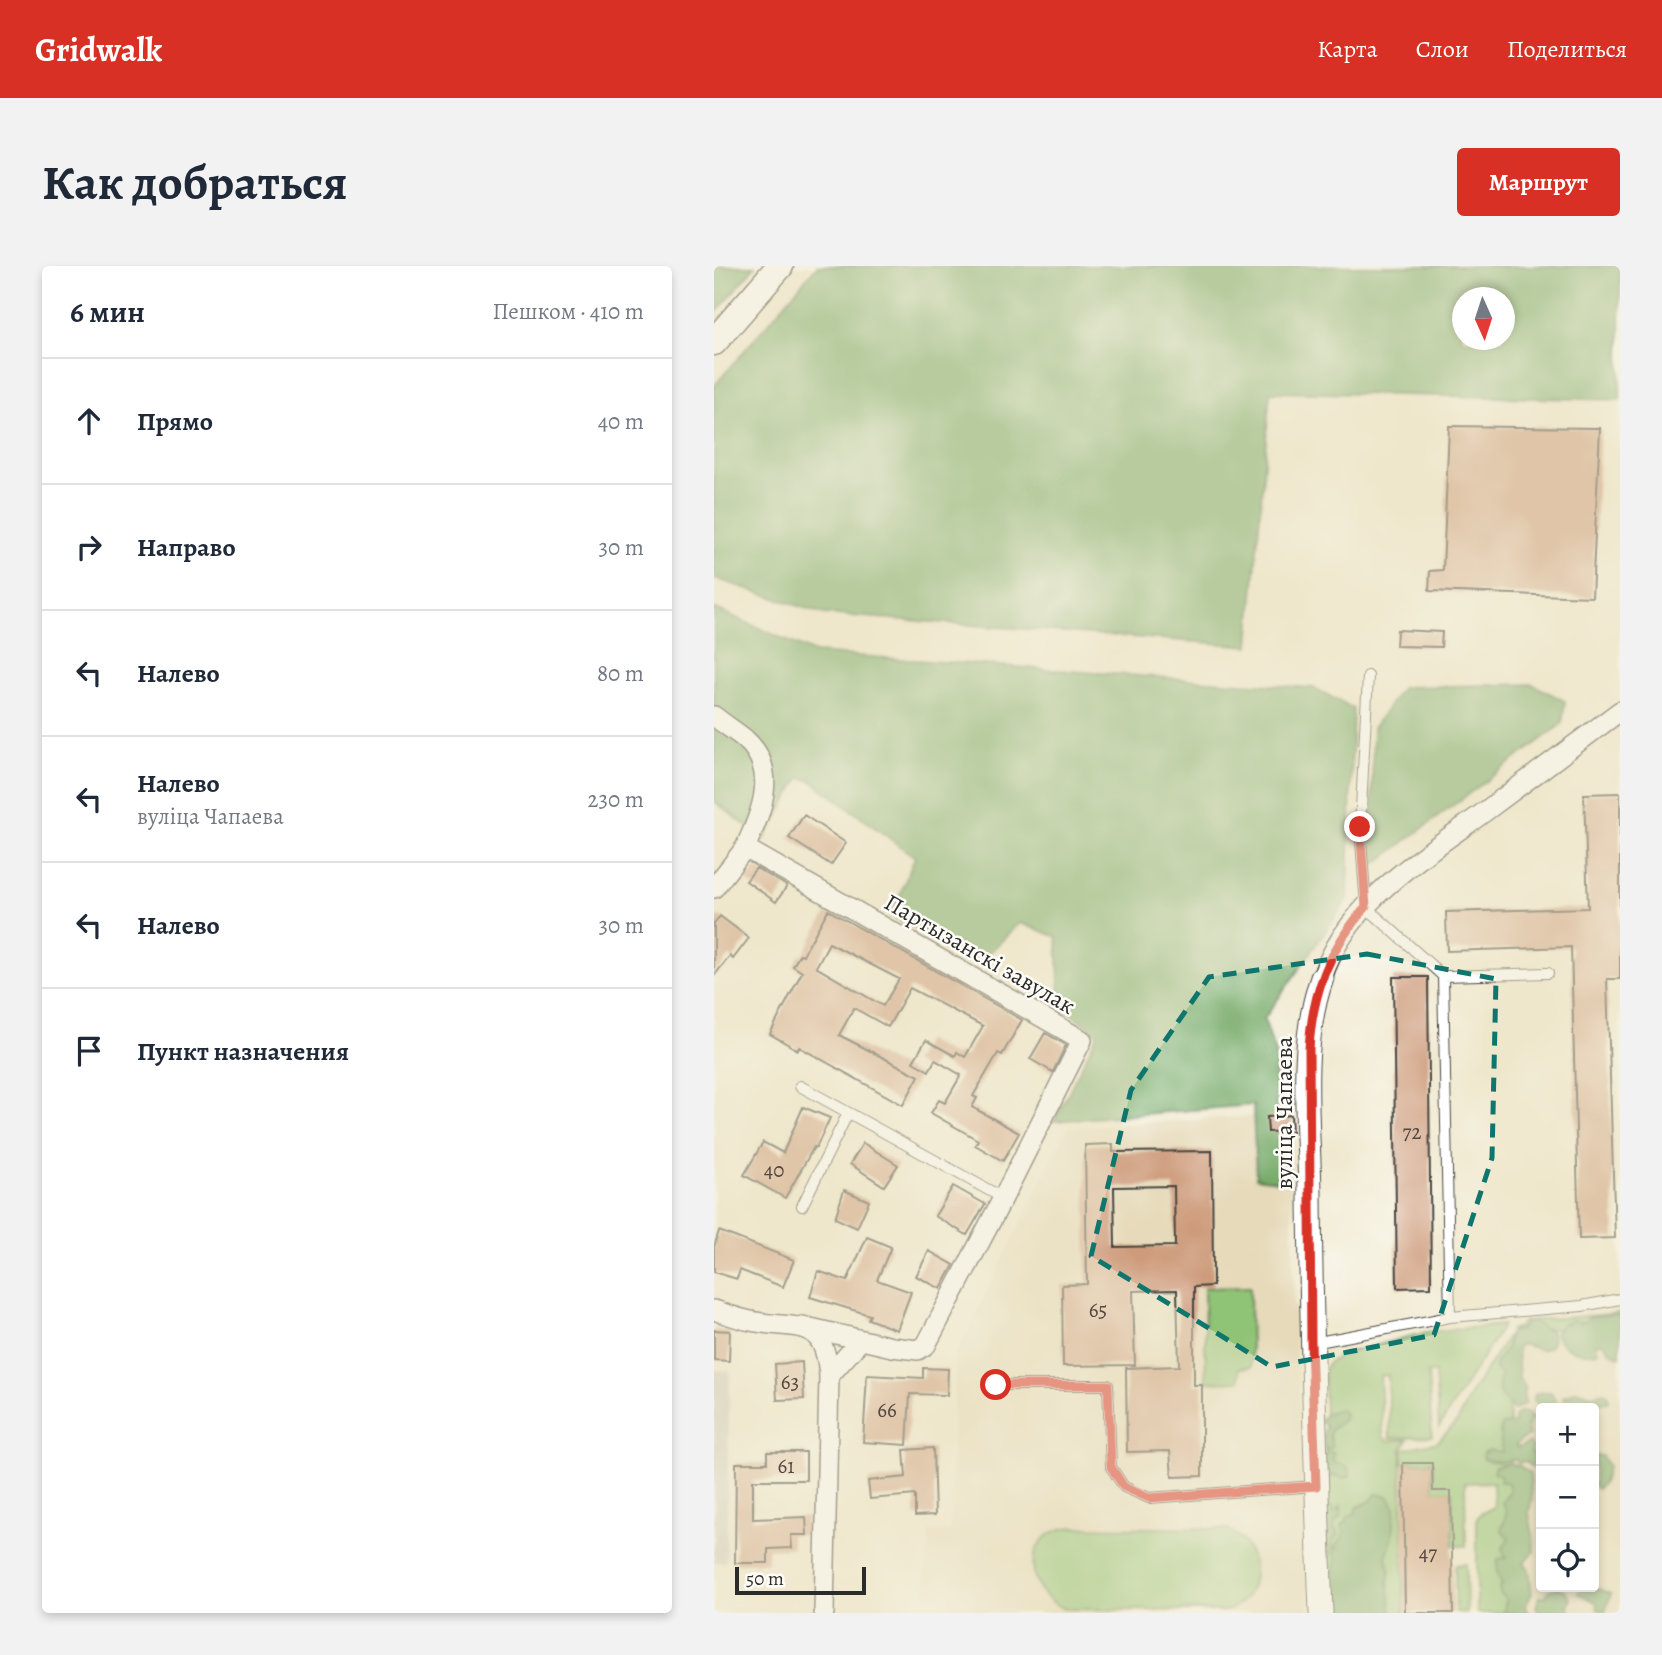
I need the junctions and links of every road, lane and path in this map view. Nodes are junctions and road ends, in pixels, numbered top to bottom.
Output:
1 (780, 266) edge
2 (714, 342) edge
3 (1368, 676) dead end
4 (1620, 711) edge
5 (714, 716) edge
6 (745, 848) junction
7 (714, 888) edge
8 (1366, 907) junction
9 (1548, 973) dead end
10 (1443, 976) junction
11 (1322, 978) joint
12 (800, 1086) dead end
13 (848, 1112) junction
14 (1003, 1198) junction
15 (802, 1206) dead end
16 (1620, 1299) edge
17 (714, 1310) edge
18 (1450, 1317) junction
19 (802, 1326) junction
20 (861, 1340) junction
21 (1311, 1343) junction
22 (829, 1376) junction
23 (996, 1385) dead end
24 (1316, 1486) junction
25 (824, 1613) edge
26 (1321, 1613) edge

1 - 2 main road
3 - 8 lane
4 - 8 street, вуліца Чапаева
5 - 6 street
6 - 7 street
6 - 14 street, Партызанскі завулак
8 - 10 lane
8 - 11 street, вуліца Чапаева
9 - 10 lane
10 - 18 lane
11 - 21 street, вуліца Чапаева
12 - 13 lane
13 - 14 lane
13 - 15 lane
14 - 20 street, Партызанскі завулак
16 - 18 lane
17 - 19 street
18 - 21 lane
19 - 20 street
19 - 22 street
20 - 22 street
21 - 24 street, вуліца Чапаева
22 - 25 street
23 - 24 lane
24 - 26 street, вуліца Чапаева

